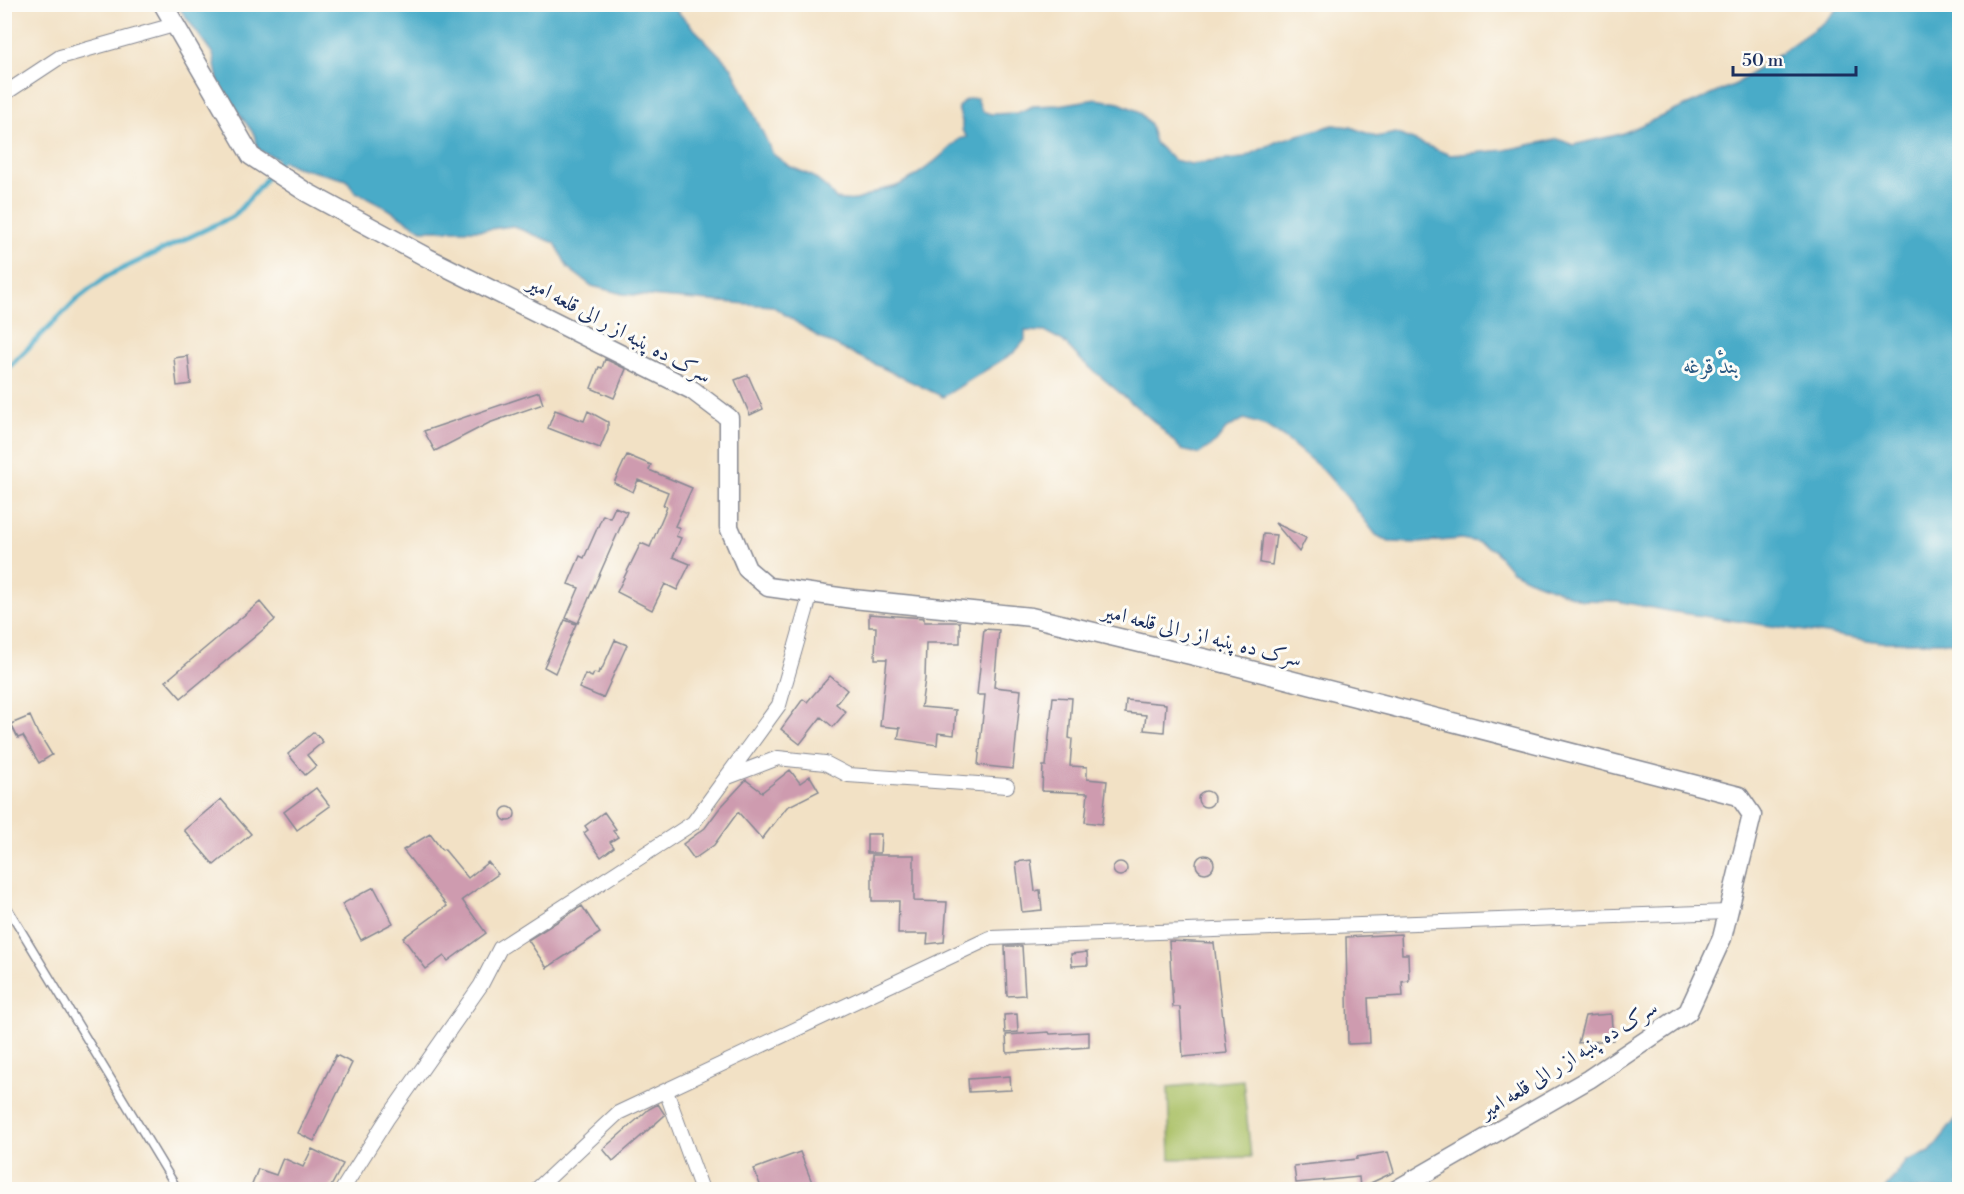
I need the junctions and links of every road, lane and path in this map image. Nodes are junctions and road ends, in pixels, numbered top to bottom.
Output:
1 (164, 4) edge
2 (174, 25) junction
3 (4, 94) edge
4 (811, 593) junction
5 (728, 777) junction
6 (1007, 786) dead end
7 (4, 902) edge
8 (1728, 912) junction
9 (666, 1091) junction
10 (178, 1190) edge
11 (342, 1190) edge
12 (536, 1190) edge
13 (702, 1190) edge
14 (1396, 1190) edge

1 - 2 street, سرک ده پنبه از ر الی قلعه امیر
2 - 3 street
2 - 4 street, سرک ده پنبه از ر الی قلعه امیر
4 - 5 street
4 - 8 street, سرک ده پنبه از ر الی قلعه امیر
5 - 6 street
5 - 11 street
7 - 10 lane
8 - 9 street
8 - 14 street, سرک ده پنبه از ر الی قلعه امیر
9 - 12 street
9 - 13 street

